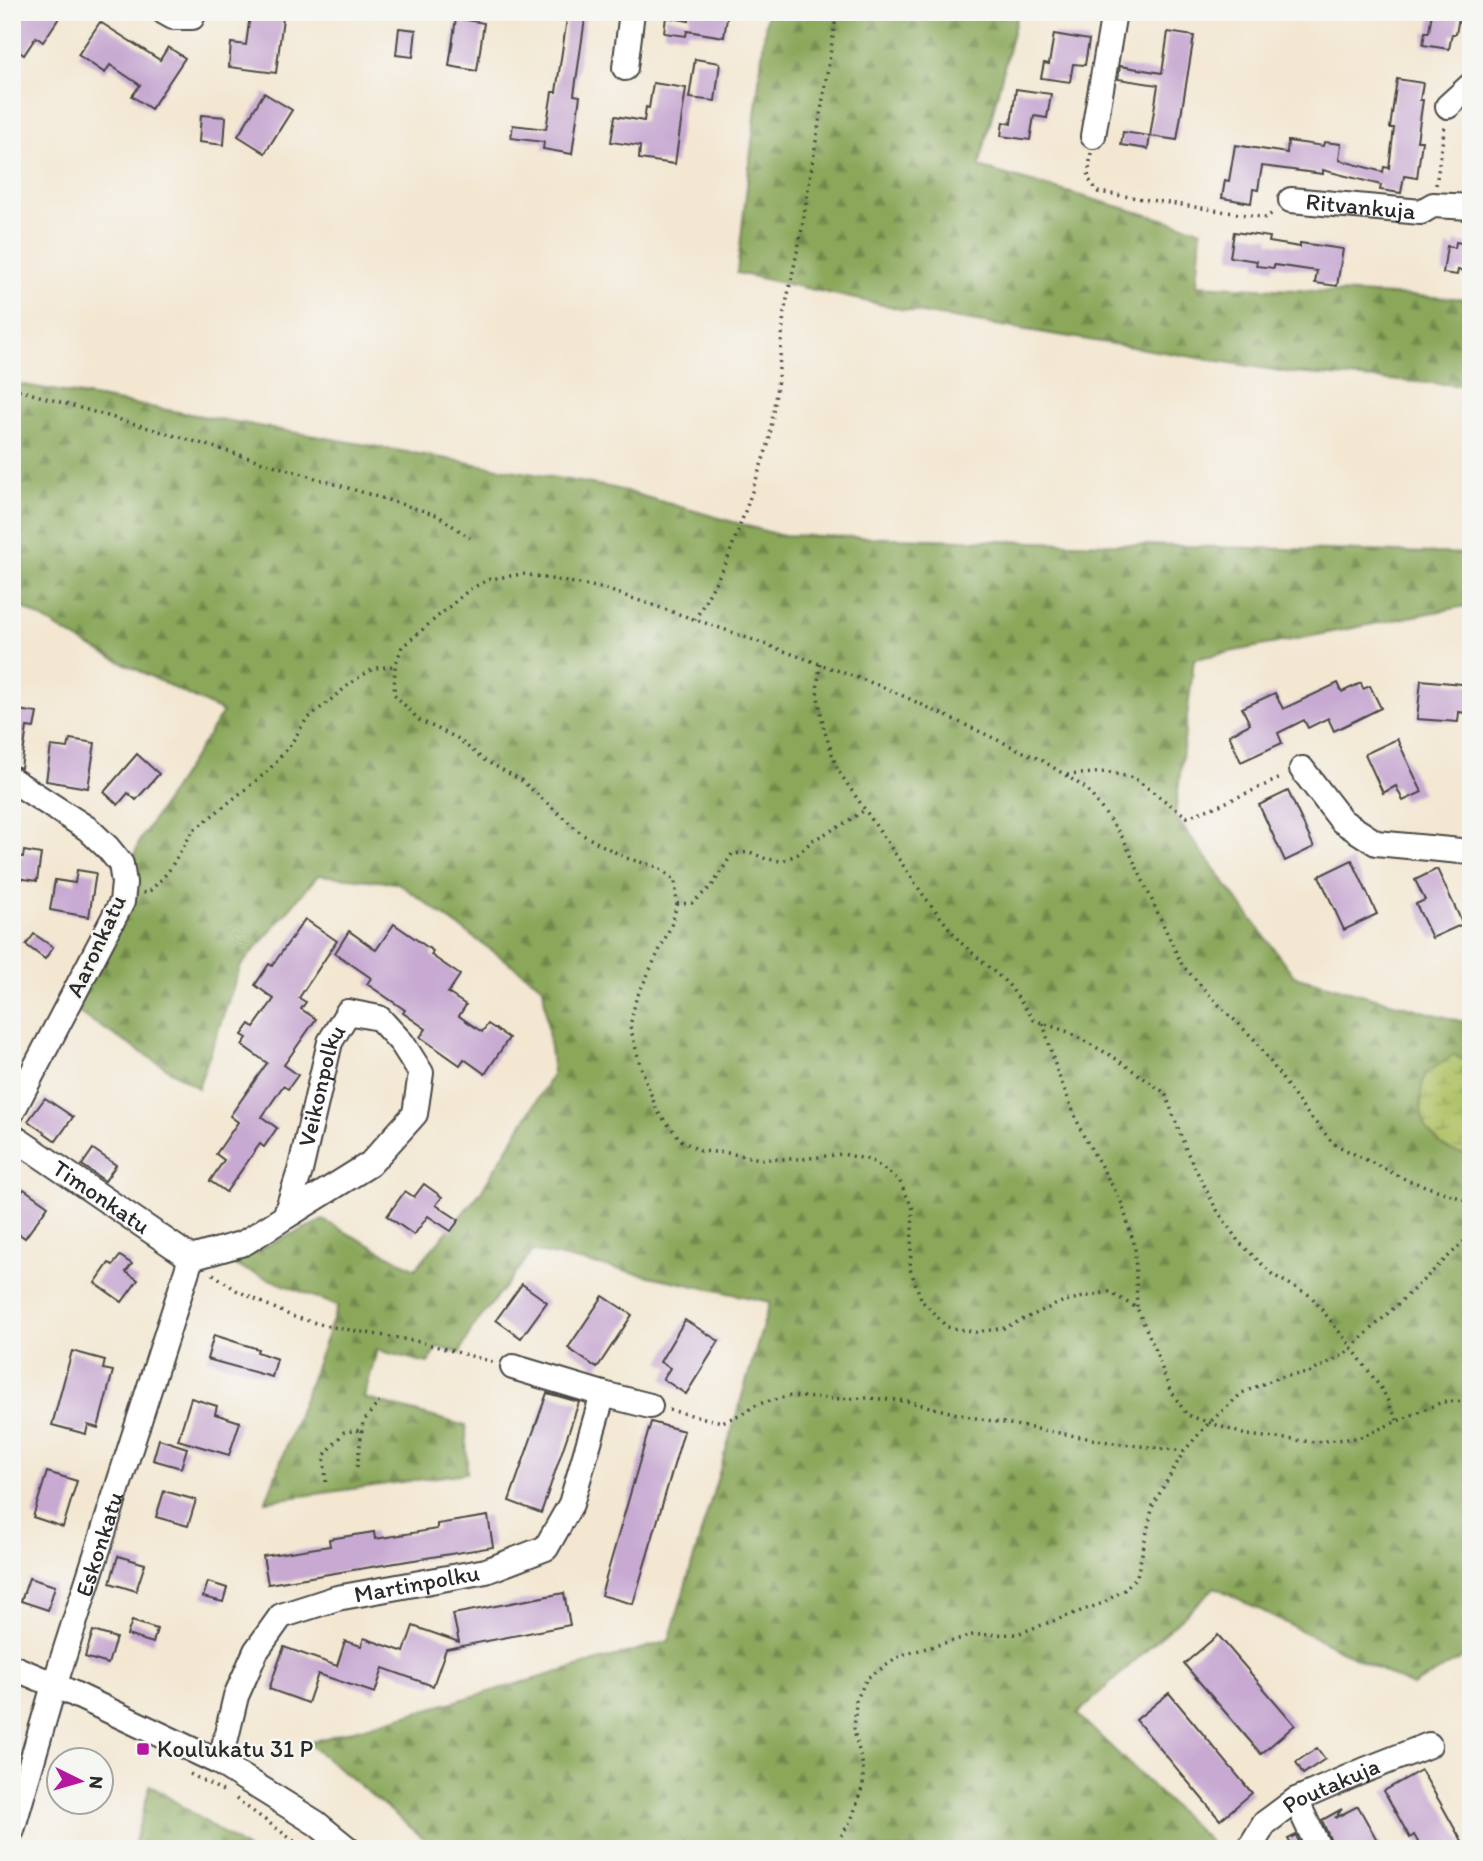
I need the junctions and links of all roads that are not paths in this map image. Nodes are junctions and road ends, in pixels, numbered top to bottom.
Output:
1 (632, 12) edge
2 (1114, 12) edge
3 (625, 68) dead end
4 (1471, 85) edge
5 (1448, 106) road end
6 (1093, 136) road end
7 (1291, 200) road end
8 (1471, 207) edge
9 (1302, 769) road end
10 (12, 780) edge
11 (1471, 852) edge
12 (12, 1112) edge
13 (12, 1136) edge
14 (285, 1217) junction
15 (191, 1258) junction
16 (513, 1367) road end
17 (603, 1394) junction
18 (650, 1406) road end
19 (12, 1667) edge
20 (55, 1685) junction
21 (1429, 1745) dead end
22 (220, 1763) junction
23 (1296, 1800) junction
24 (12, 1830) edge
25 (348, 1849) edge
26 (1249, 1849) edge
27 (1319, 1849) edge

1 - 3 street
2 - 6 street
4 - 5 street
7 - 8 street, Ritvankuja
9 - 11 street
10 - 12 street, Aaronkatu
13 - 15 street, Timonkatu
14 - 14 street, Veikonpolku
14 - 15 street, Veikonpolku
15 - 20 street, Eskonkatu
16 - 17 street
17 - 18 street
17 - 22 street, Martinpolku
19 - 20 street
20 - 22 street
20 - 24 street, Eskonkatu
21 - 23 street, Poutakuja
22 - 25 street
23 - 26 street, Poutakuja
23 - 27 street

